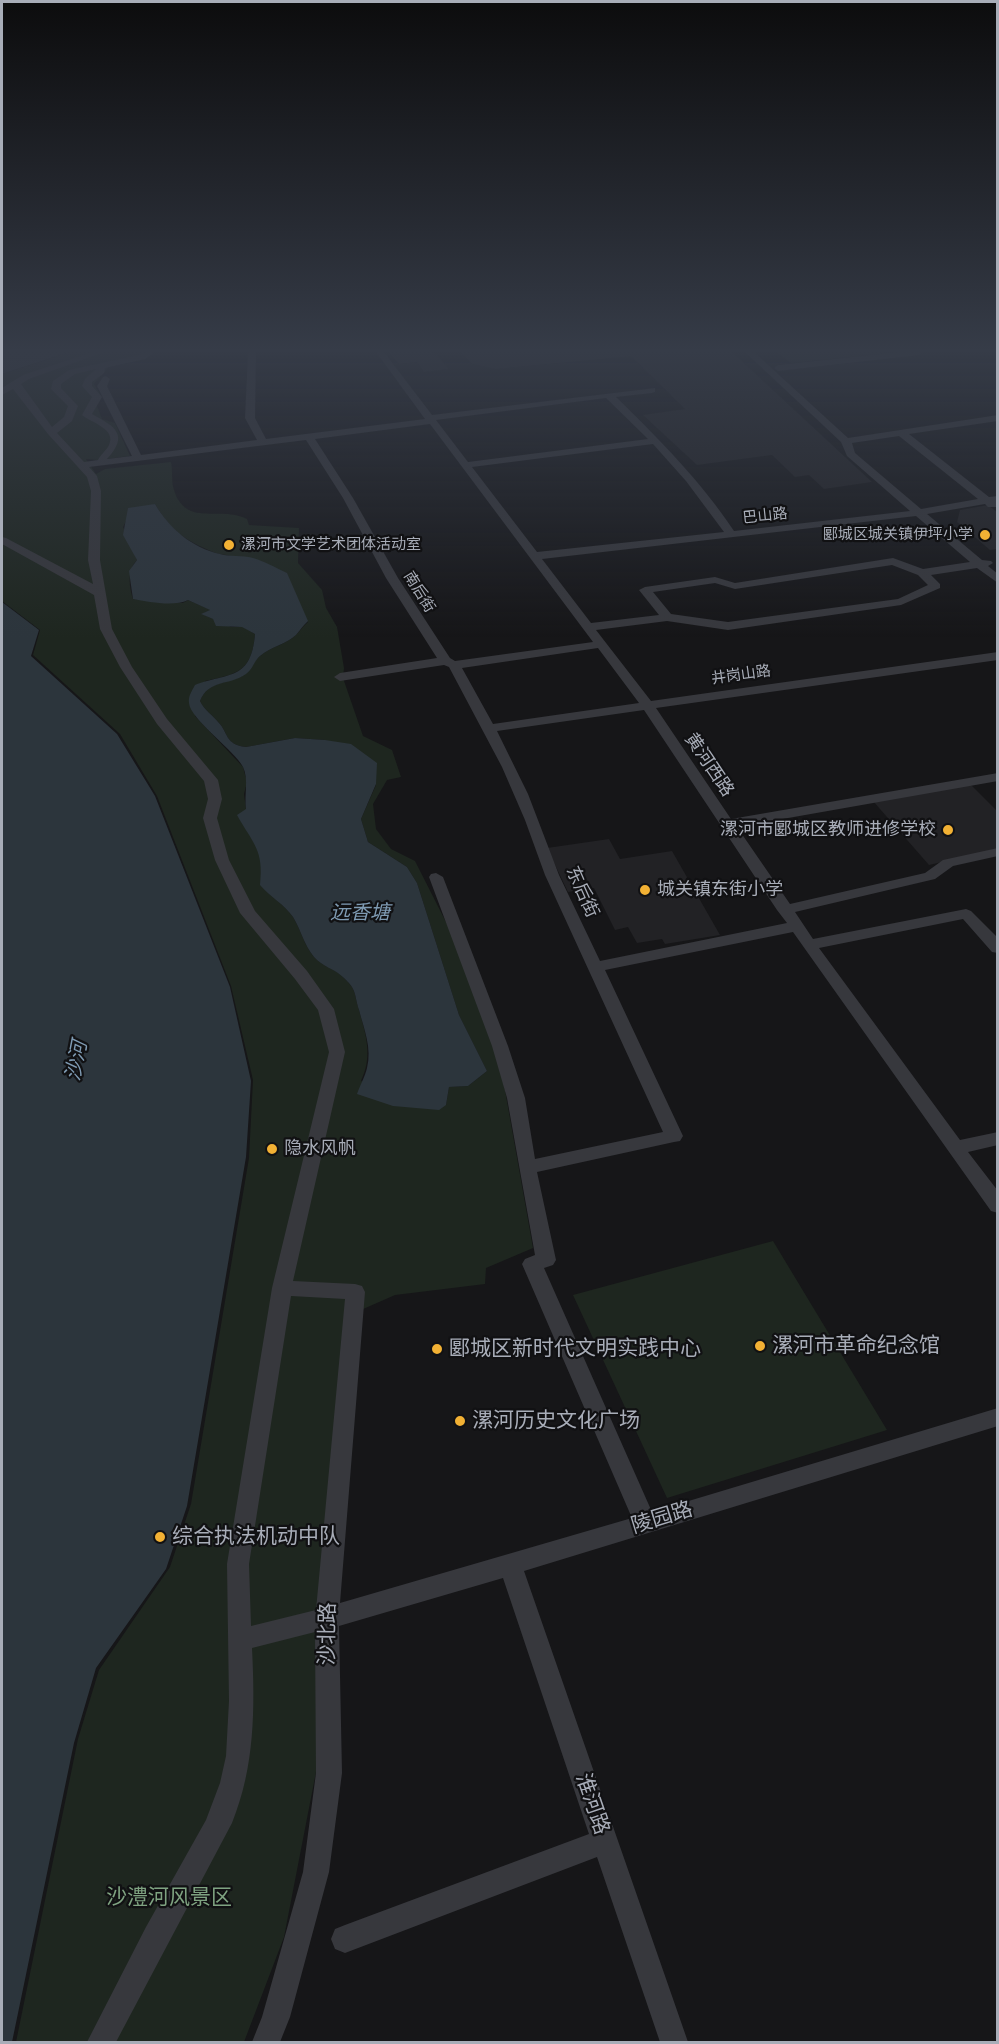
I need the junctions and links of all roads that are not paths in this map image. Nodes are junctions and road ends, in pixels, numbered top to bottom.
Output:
1 (66, 447) edge
2 (113, 447) edge
3 (133, 447) edge
4 (221, 447) edge
5 (316, 447) edge
6 (453, 447) edge
7 (606, 447) edge
8 (662, 447) edge
9 (850, 447) edge
10 (921, 447) edge
11 (138, 458) junction
12 (104, 462) junction
13 (84, 465) junction
14 (467, 465) junction
15 (992, 500) edge
16 (998, 509) edge
17 (924, 512) junction
18 (731, 535) junction
19 (2, 540) edge
20 (536, 556) junction
21 (989, 565) edge
22 (922, 573) junction
23 (998, 580) edge
24 (98, 592) junction
25 (667, 617) junction
26 (589, 627) junction
27 (601, 644) junction
28 (998, 656) edge
29 (449, 663) junction
30 (340, 677) dead end
31 (647, 705) junction
32 (490, 728) junction
33 (998, 777) edge
34 (728, 825) junction
35 (998, 852) edge
36 (435, 877) dead end
37 (785, 910) junction
38 (796, 927) junction
39 (809, 945) junction
40 (998, 948) edge
41 (596, 966) junction
42 (998, 1138) edge
43 (956, 1148) junction
44 (527, 1167) junction
45 (998, 1206) edge
46 (282, 1288) junction
47 (998, 1418) edge
48 (646, 1522) junction
49 (510, 1565) junction
50 (327, 1618) junction
51 (240, 1640) junction
52 (605, 1841) junction
53 (345, 1939) dead end
54 (101, 2043) edge
55 (266, 2043) edge
56 (674, 2043) edge

1 - 13 street
2 - 12 street
3 - 11 street
4 - 11 street
5 - 29 street, 南后街
6 - 14 street, 黄河西路
7 - 14 street
8 - 18 street
9 - 17 street
10 - 15 street
11 - 12 street
12 - 13 street
13 - 24 street
14 - 20 street, 黄河西路
15 - 16 street
15 - 17 street, 巴山路
17 - 18 street, 巴山路
17 - 21 street
18 - 20 street, 巴山路
19 - 24 street
20 - 26 street, 黄河西路
21 - 22 street
21 - 23 street
22 - 25 street
22 - 25 street
24 - 46 street
25 - 26 street
26 - 27 street, 黄河西路
27 - 29 street
27 - 31 street, 黄河西路
28 - 31 street, 井岗山路
29 - 30 street
29 - 32 street, 东后街
31 - 32 street, 井岗山路
31 - 34 street, 黄河西路
32 - 41 street, 东后街
33 - 34 street
34 - 37 street, 黄河西路
35 - 37 street
36 - 44 street
37 - 38 street, 黄河西路
38 - 39 street, 黄河西路
38 - 41 street
39 - 40 street
39 - 43 street, 黄河西路
41 - 44 street, 东后街
42 - 43 street
43 - 45 street, 黄河西路
44 - 48 street
46 - 50 street, 沙北路
46 - 51 street
47 - 48 street, 陵园路
48 - 49 street, 陵园路
49 - 50 street, 陵园路
49 - 52 street, 淮河路
50 - 51 street, 陵园路
50 - 55 street, 沙北路
51 - 54 street
52 - 53 street
52 - 56 street, 淮河路

